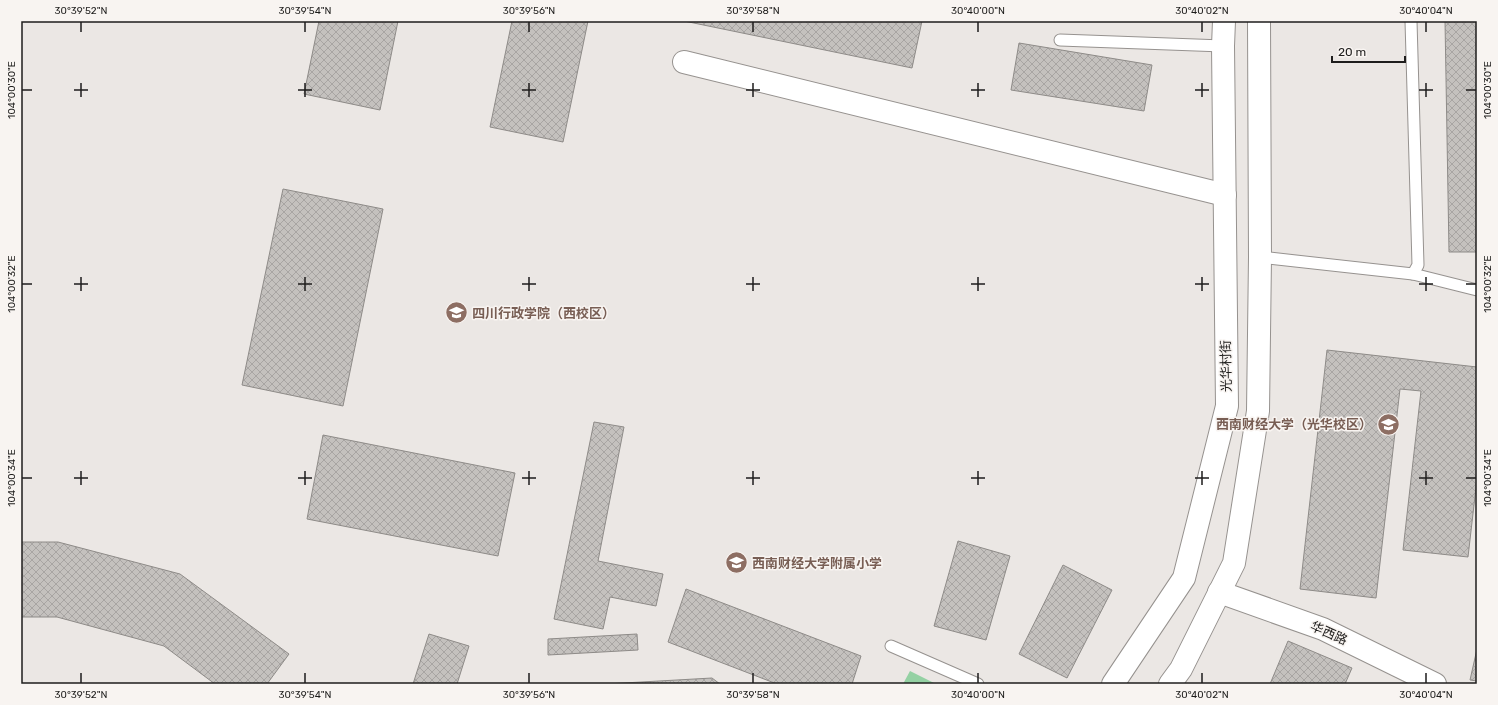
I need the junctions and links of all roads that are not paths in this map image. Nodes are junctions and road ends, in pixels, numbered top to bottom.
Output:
1 (1224, 21) edge
2 (1259, 21) edge
3 (1411, 21) edge
4 (1060, 40) dead end
5 (1223, 46) junction
6 (684, 62) dead end
7 (1225, 195) junction
8 (1260, 257) junction
9 (1413, 274) junction
10 (1477, 290) edge
11 (1219, 592) junction
12 (891, 646) dead end
13 (978, 684) edge
14 (1113, 684) edge
15 (1170, 684) edge
16 (1435, 684) edge

1 - 5 main road, 光华村街
2 - 8 main road
3 - 9 lane
4 - 5 lane
5 - 7 main road, 光华村街
6 - 7 main road
7 - 14 main road, 光华村街
8 - 9 lane
8 - 11 main road
9 - 10 lane
11 - 15 main road
11 - 16 main road, 华西路
12 - 13 lane

